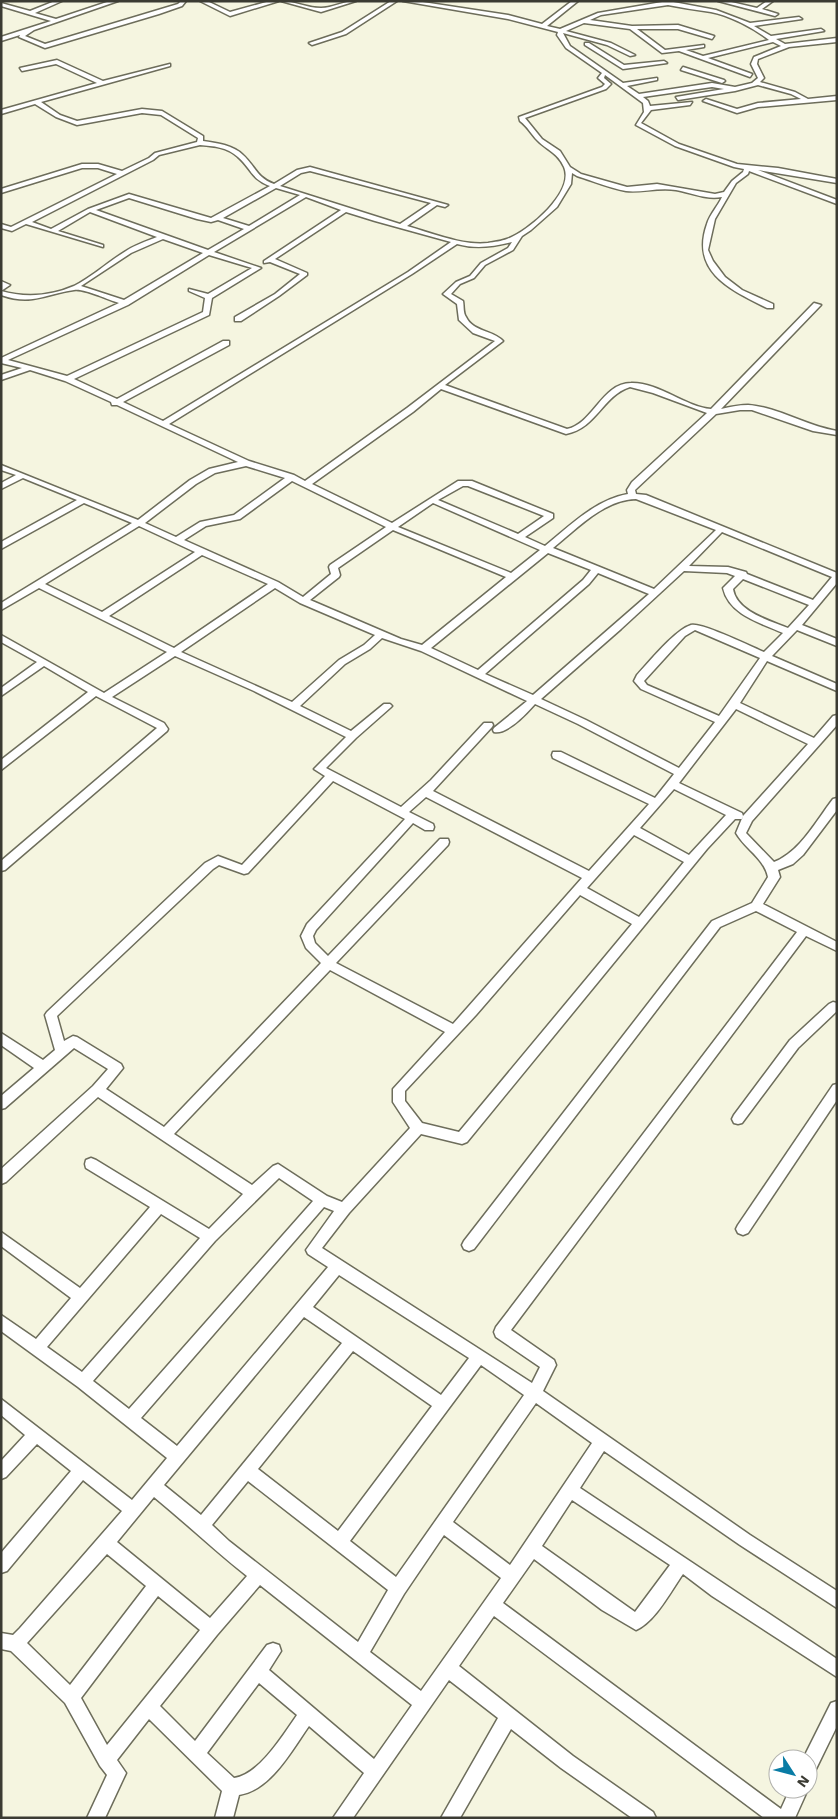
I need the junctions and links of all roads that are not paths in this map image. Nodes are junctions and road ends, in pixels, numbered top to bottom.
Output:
1 (60, 1) edge
2 (116, 1) edge
3 (184, 1) edge
4 (202, 1) edge
5 (277, 1) edge
6 (283, 1) edge
7 (354, 1) edge
8 (405, 1) edge
9 (576, 1) edge
10 (720, 1) edge
11 (771, 1) edge
12 (2, 3) edge
13 (383, 3) dead end
14 (392, 3) edge
15 (606, 7) dead end
16 (758, 10) junction
17 (29, 13) junction
18 (775, 14) dead end
19 (596, 16) junction
20 (799, 19) dead end
21 (54, 20) junction
22 (584, 21) junction
23 (741, 23) junction
24 (727, 24) dead end
25 (749, 25) junction
26 (543, 26) junction
27 (32, 28) junction
28 (632, 28) junction
29 (561, 31) junction
30 (821, 31) dead end
31 (712, 37) dead end
32 (1, 39) edge
33 (771, 39) junction
34 (837, 40) edge
35 (596, 41) junction
36 (312, 43) dead end
37 (587, 44) junction
38 (567, 46) junction
39 (702, 46) dead end
40 (787, 46) junction
41 (680, 50) junction
42 (610, 57) junction
43 (701, 61) junction
44 (664, 63) dead end
45 (168, 65) dead end
46 (613, 66) dead end
47 (620, 66) junction
48 (691, 66) dead end
49 (683, 69) junction
50 (22, 70) dead end
51 (606, 70) junction
52 (675, 72) dead end
53 (750, 75) dead end
54 (655, 79) dead end
55 (102, 83) junction
56 (756, 83) junction
57 (621, 85) junction
58 (741, 87) junction
59 (730, 89) junction
60 (639, 96) junction
61 (837, 98) edge
62 (719, 99) dead end
63 (706, 101) junction
64 (808, 101) junction
65 (36, 102) junction
66 (648, 105) junction
67 (1, 112) edge
68 (200, 142) junction
69 (568, 168) junction
70 (747, 168) junction
71 (121, 173) junction
72 (837, 181) edge
73 (274, 186) junction
74 (1, 191) edge
75 (726, 194) junction
76 (305, 195) junction
77 (837, 202) edge
78 (435, 203) junction
79 (445, 205) dead end
80 (346, 209) junction
81 (90, 210) junction
82 (218, 218) junction
83 (26, 222) junction
84 (1, 226) edge
85 (401, 226) junction
86 (250, 228) junction
87 (52, 230) junction
88 (521, 234) junction
89 (164, 236) junction
90 (455, 242) junction
91 (101, 246) dead end
92 (209, 253) junction
93 (270, 260) junction
94 (258, 268) junction
95 (1, 283) edge
96 (76, 287) junction
97 (1, 289) edge
98 (191, 290) dead end
99 (1, 293) edge
100 (209, 297) junction
101 (125, 302) junction
102 (817, 305) dead end
103 (770, 306) dead end
104 (238, 319) dead end
105 (226, 343) dead end
106 (1, 361) edge
107 (30, 368) junction
108 (1, 378) edge
109 (68, 379) junction
110 (440, 386) junction
111 (115, 403) junction
112 (713, 412) junction
113 (162, 424) junction
114 (837, 433) edge
115 (246, 463) junction
116 (1, 467) edge
117 (24, 475) junction
118 (291, 477) junction
119 (306, 484) junction
120 (1, 487) edge
121 (632, 494) junction
122 (83, 500) junction
123 (432, 500) junction
124 (139, 523) junction
125 (392, 527) junction
126 (721, 529) junction
127 (519, 538) junction
128 (177, 540) junction
129 (1, 546) edge
130 (547, 548) junction
131 (202, 551) junction
132 (682, 568) junction
133 (596, 569) junction
134 (744, 574) junction
135 (837, 576) edge
136 (513, 577) junction
137 (275, 584) junction
138 (40, 585) junction
139 (656, 593) junction
140 (303, 601) junction
141 (814, 604) junction
142 (1, 607) edge
143 (103, 616) junction
144 (793, 629) junction
145 (382, 633) junction
146 (1, 638) edge
147 (837, 642) edge
148 (424, 649) junction
149 (174, 652) junction
150 (765, 657) junction
151 (44, 662) junction
152 (479, 674) junction
153 (837, 688) edge
154 (1, 693) edge
155 (100, 695) junction
156 (532, 700) junction
157 (734, 704) junction
158 (387, 706) dead end
159 (293, 707) junction
160 (837, 718) edge
161 (720, 720) junction
162 (488, 725) dead end
163 (498, 730) dead end
164 (352, 736) junction
165 (816, 743) junction
166 (557, 755) dead end
167 (1, 766) edge
168 (680, 773) junction
169 (332, 775) junction
170 (672, 784) junction
171 (424, 791) junction
172 (837, 802) edge
173 (656, 803) junction
174 (734, 814) junction
175 (407, 815) junction
176 (747, 819) junction
177 (429, 827) dead end
178 (632, 829) junction
179 (444, 842) dead end
180 (691, 860) junction
181 (1, 867) edge
182 (773, 867) junction
183 (590, 876) junction
184 (579, 889) junction
185 (756, 906) junction
186 (640, 923) junction
187 (803, 932) junction
188 (837, 947) edge
189 (329, 964) junction
190 (836, 1006) edge
191 (454, 1031) junction
192 (4, 1044) edge
193 (61, 1051) junction
194 (43, 1067) junction
195 (837, 1089) edge
196 (97, 1090) junction
197 (1, 1104) edge
198 (738, 1119) dead end
199 (418, 1128) junction
200 (165, 1135) junction
201 (91, 1164) dead end
202 (1, 1178) edge
203 (253, 1193) junction
204 (322, 1200) junction
205 (160, 1206) junction
206 (344, 1209) junction
207 (743, 1229) dead end
208 (210, 1237) junction
209 (1, 1238) edge
210 (469, 1245) dead end
211 (338, 1266) junction
212 (81, 1298) junction
213 (303, 1308) junction
214 (2, 1323) edge
215 (352, 1342) junction
216 (37, 1348) junction
217 (479, 1356) junction
218 (83, 1382) junction
219 (534, 1393) junction
220 (443, 1405) junction
221 (1, 1406) edge
222 (130, 1419) junction
223 (36, 1434) junction
224 (602, 1440) junction
225 (178, 1457) junction
226 (82, 1470) junction
227 (248, 1471) junction
228 (1, 1472) edge
229 (153, 1486) junction
230 (570, 1489) junction
231 (133, 1510) junction
232 (443, 1524) junction
233 (202, 1526) junction
234 (339, 1542) junction
235 (106, 1543) junction
236 (532, 1548) junction
237 (681, 1563) junction
238 (1, 1565) edge
239 (260, 1574) junction
240 (512, 1576) junction
241 (157, 1585) junction
242 (398, 1588) junction
243 (837, 1600) edge
244 (492, 1605) junction
245 (211, 1629) junction
246 (8, 1642) edge
247 (273, 1651) dead end
248 (360, 1654) junction
249 (448, 1668) junction
250 (837, 1669) edge
251 (259, 1672) junction
252 (71, 1697) junction
253 (423, 1703) junction
254 (149, 1707) junction
255 (837, 1709) edge
256 (308, 1714) junction
257 (509, 1716) junction
258 (815, 1749) edge
259 (195, 1754) junction
260 (106, 1760) junction
261 (375, 1771) junction
262 (232, 1787) junction
263 (795, 1799) edge
264 (96, 1818) edge
265 (224, 1818) edge
266 (342, 1818) edge
267 (450, 1818) edge
268 (647, 1818) edge
269 (779, 1818) edge
270 (786, 1818) edge

1 - 17 street
2 - 21 street
3 - 27 street
4 - 5 street
6 - 7 street
8 - 26 street
9 - 26 street
10 - 16 street
11 - 16 street
12 - 17 street
13 - 14 street
14 - 36 street
15 - 19 street
16 - 18 street
17 - 21 street
19 - 22 street
19 - 23 street
20 - 25 street
21 - 27 street
22 - 28 street
22 - 29 street
23 - 24 street
23 - 25 street
25 - 33 street
26 - 29 street
27 - 32 street
28 - 31 street
28 - 41 street
29 - 35 street
29 - 38 street
30 - 33 street
33 - 40 street
33 - 43 street
34 - 40 street
35 - 37 street
35 - 42 street
37 - 38 street
37 - 42 street
38 - 51 street
39 - 41 street
40 - 56 street
41 - 43 street
42 - 47 street
43 - 53 street
44 - 47 street
45 - 55 street
46 - 47 street
48 - 49 street
49 - 52 street
49 - 58 street
50 - 55 street
51 - 57 street
51 - 69 street
54 - 57 street
55 - 65 street
56 - 58 street
56 - 64 street
57 - 60 street
58 - 59 street
59 - 60 street
59 - 66 street
60 - 66 street
61 - 64 street
62 - 63 street
63 - 64 street
63 - 66 street
65 - 67 street
65 - 68 street
66 - 70 street
68 - 71 street
68 - 73 street
69 - 75 street
69 - 88 street
70 - 72 street
70 - 75 street
70 - 77 street
71 - 74 street
71 - 83 street
73 - 76 street
73 - 78 street
73 - 82 street
75 - 103 street
76 - 80 street
76 - 86 street
78 - 79 street
78 - 85 street
80 - 85 street
80 - 93 street
81 - 82 street
81 - 87 street
81 - 89 street
82 - 86 street
83 - 84 street
83 - 87 street
85 - 90 street
86 - 92 street
87 - 91 street
88 - 90 street
88 - 110 street
89 - 92 street
89 - 96 street
90 - 113 street
92 - 94 street
92 - 101 street
93 - 94 street
93 - 104 street
94 - 100 street
95 - 97 street
96 - 99 street
96 - 101 street
98 - 100 street
100 - 109 street
101 - 106 street
102 - 112 street
105 - 111 street
106 - 107 street
107 - 108 street
107 - 109 street
109 - 111 street
110 - 112 street
110 - 119 street
111 - 113 street
112 - 114 street
112 - 121 street
113 - 115 street
115 - 118 street
115 - 124 street
116 - 117 street
117 - 120 street
117 - 122 street
118 - 119 street
118 - 128 street
119 - 125 street
121 - 126 street
121 - 130 street
122 - 124 street
122 - 129 street
123 - 125 street
123 - 127 street
123 - 127 street
124 - 128 street
124 - 138 street
125 - 136 street
125 - 140 street
126 - 132 street
126 - 135 street
127 - 130 street
128 - 131 street
130 - 133 street
130 - 136 street
131 - 137 street
131 - 143 street
132 - 134 street
132 - 139 street
133 - 139 street
133 - 152 street
134 - 141 street
134 - 144 street
135 - 141 street
136 - 148 street
137 - 140 street
137 - 149 street
138 - 142 street
138 - 143 street
139 - 156 street
140 - 145 street
141 - 144 street
143 - 149 street
144 - 147 street
144 - 150 street
145 - 148 street
145 - 159 street
146 - 151 street
148 - 152 street
149 - 155 street
149 - 159 street
150 - 153 street
150 - 157 street
150 - 161 street
151 - 154 street
151 - 155 street
152 - 156 street
155 - 167 street
155 - 181 street
156 - 163 street
156 - 168 street
157 - 161 street
157 - 165 street
158 - 164 street
159 - 164 street
160 - 165 street
161 - 168 street
162 - 171 street
164 - 169 street
165 - 176 street
166 - 173 street
168 - 170 street
169 - 175 street
169 - 193 street
170 - 173 street
170 - 174 street
171 - 175 street
171 - 183 street
172 - 182 street
173 - 178 street
174 - 176 street
174 - 180 street
175 - 177 street
175 - 189 street
176 - 182 street
178 - 180 street
178 - 183 street
179 - 189 street
180 - 186 street
182 - 185 street
183 - 184 street
184 - 186 street
184 - 191 street
185 - 187 street
185 - 210 street
186 - 199 street
187 - 188 street
187 - 219 street
189 - 191 street
189 - 200 street
190 - 198 street
191 - 199 street
192 - 194 street
193 - 194 street
193 - 196 street
194 - 197 street
195 - 207 street
196 - 200 street
196 - 202 street
199 - 206 street
200 - 203 street
201 - 205 street
203 - 204 street
203 - 208 street
204 - 206 street
204 - 222 street
205 - 208 street
205 - 212 street
206 - 211 street
208 - 218 street
209 - 212 street
211 - 213 street
211 - 217 street
212 - 216 street
213 - 215 street
213 - 225 street
214 - 216 street
215 - 220 street
215 - 227 street
216 - 218 street
217 - 219 street
217 - 220 street
218 - 222 street
219 - 224 street
219 - 232 street
220 - 234 street
221 - 223 street
222 - 225 street
223 - 226 street
223 - 228 street
224 - 230 street
224 - 243 street
225 - 229 street
226 - 231 street
226 - 238 street
227 - 233 street
227 - 234 street
229 - 231 street
229 - 233 street
230 - 236 street
230 - 237 street
231 - 235 street
232 - 240 street
232 - 242 street
233 - 239 street
234 - 242 street
235 - 241 street
235 - 246 street
236 - 237 street
236 - 240 street
237 - 250 street
239 - 245 street
239 - 248 street
240 - 244 street
241 - 245 street
241 - 252 street
242 - 248 street
244 - 249 street
244 - 269 street
245 - 254 street
246 - 252 street
247 - 251 street
248 - 253 street
249 - 253 street
249 - 257 street
251 - 256 street
251 - 259 street
252 - 260 street
253 - 261 street
254 - 259 street
254 - 260 street
255 - 258 street
256 - 261 street
256 - 262 street
257 - 267 street
257 - 268 street
259 - 262 street
260 - 264 street
261 - 266 street
262 - 265 street
263 - 270 street

